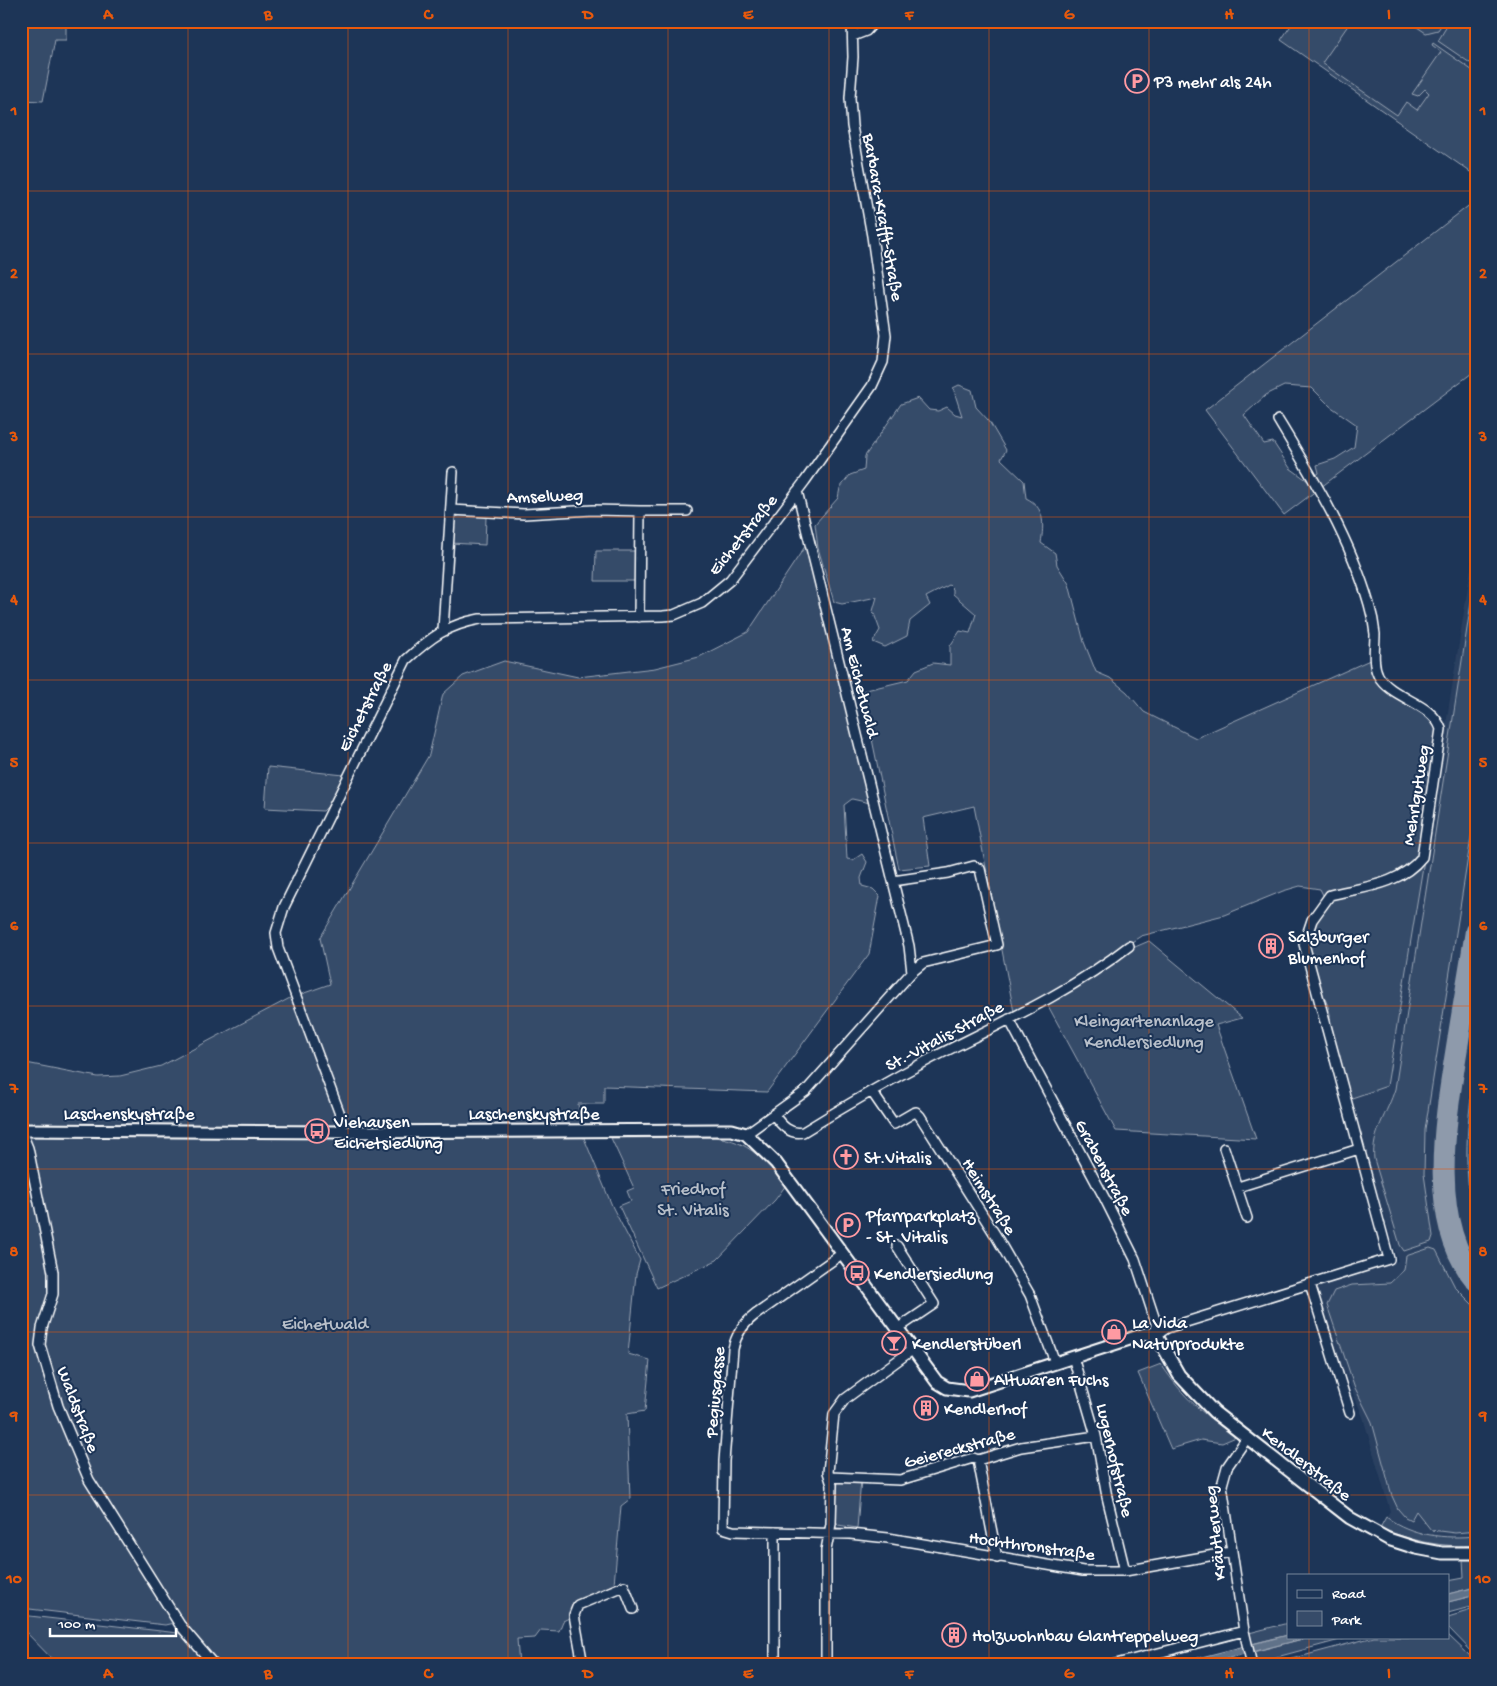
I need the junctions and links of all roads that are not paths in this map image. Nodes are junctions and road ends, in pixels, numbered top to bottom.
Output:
1 (852, 21) edge
2 (875, 21) edge
3 (853, 36) junction
4 (864, 398) joint
5 (1278, 420) dead end
6 (453, 472) dead end
7 (797, 491) junction
8 (451, 510) junction
9 (640, 511) junction
10 (687, 511) dead end
11 (639, 617) junction
12 (442, 630) junction
13 (894, 881) junction
14 (1129, 946) dead end
15 (912, 972) junction
16 (1009, 1019) junction
17 (872, 1092) junction
18 (774, 1115) junction
19 (21, 1131) edge
20 (342, 1132) junction
21 (746, 1134) junction
22 (1224, 1148) dead end
23 (1358, 1149) junction
24 (1238, 1187) junction
25 (1247, 1218) dead end
26 (897, 1246) dead end
27 (843, 1253) junction
28 (1310, 1284) junction
29 (897, 1329) junction
30 (1156, 1336) junction
31 (912, 1350) junction
32 (1073, 1357) junction
33 (1055, 1362) junction
34 (1350, 1413) dead end
35 (1096, 1436) junction
36 (1247, 1438) junction
37 (978, 1460) junction
38 (830, 1477) junction
39 (723, 1528) joint
40 (775, 1532) junction
41 (828, 1534) junction
42 (1231, 1552) junction
43 (1476, 1553) edge
44 (997, 1558) junction
45 (1125, 1571) junction
46 (633, 1609) dead end
47 (1244, 1633) junction
48 (1252, 1664) edge
49 (214, 1665) edge
50 (584, 1665) edge
51 (775, 1665) edge
52 (826, 1665) edge
53 (1112, 1665) edge

1 - 3 street, Barbara-Krafft-Straße
2 - 3 street
3 - 4 street, Barbara-Krafft-Straße
4 - 7 street, Eichetstraße
5 - 23 street, Mehrlgutweg
6 - 8 street
7 - 11 street, Eichetstraße
7 - 13 street, Am Eichetwald
8 - 9 street, Amselweg
8 - 12 street
9 - 10 street, Amselweg
9 - 11 street
11 - 12 street, Eichetstraße
12 - 20 street, Eichetstraße
13 - 15 street, Am Eichetwald
13 - 15 street
14 - 16 street, St.-Vitalis-Straße
15 - 18 street
16 - 17 street, St.-Vitalis-Straße
16 - 30 street, Grabenstraße
17 - 18 street, St.-Vitalis-Straße
17 - 33 street, Heimstraße
18 - 21 street
19 - 20 street, Laschenskystraße
19 - 49 street, Waldstraße
20 - 21 street, Laschenskystraße
21 - 27 street
22 - 24 street
23 - 24 street
23 - 28 street, Mehrlgutweg
24 - 25 street
26 - 29 street
27 - 29 street
27 - 39 street, Pegiusgasse
28 - 30 street
28 - 34 street
29 - 31 street
30 - 32 street
30 - 36 street, Kendlerstraße
31 - 33 street
31 - 38 street
32 - 33 street
32 - 35 street, Lugerhofstraße
35 - 37 street, Geiereckstraße
35 - 45 street, Lugerhofstraße
36 - 42 street, Kräutlerweg
36 - 43 street, Kendlerstraße
37 - 38 street, Geiereckstraße
37 - 44 street
38 - 41 street
39 - 40 street, Hochthronstraße
40 - 41 street, Hochthronstraße
40 - 51 street
41 - 44 street, Hochthronstraße
41 - 52 street
42 - 45 street, Hochthronstraße
42 - 47 street, Kräutlerweg
44 - 45 street, Hochthronstraße
46 - 50 street
47 - 48 street, Kräutlerweg
47 - 53 street

